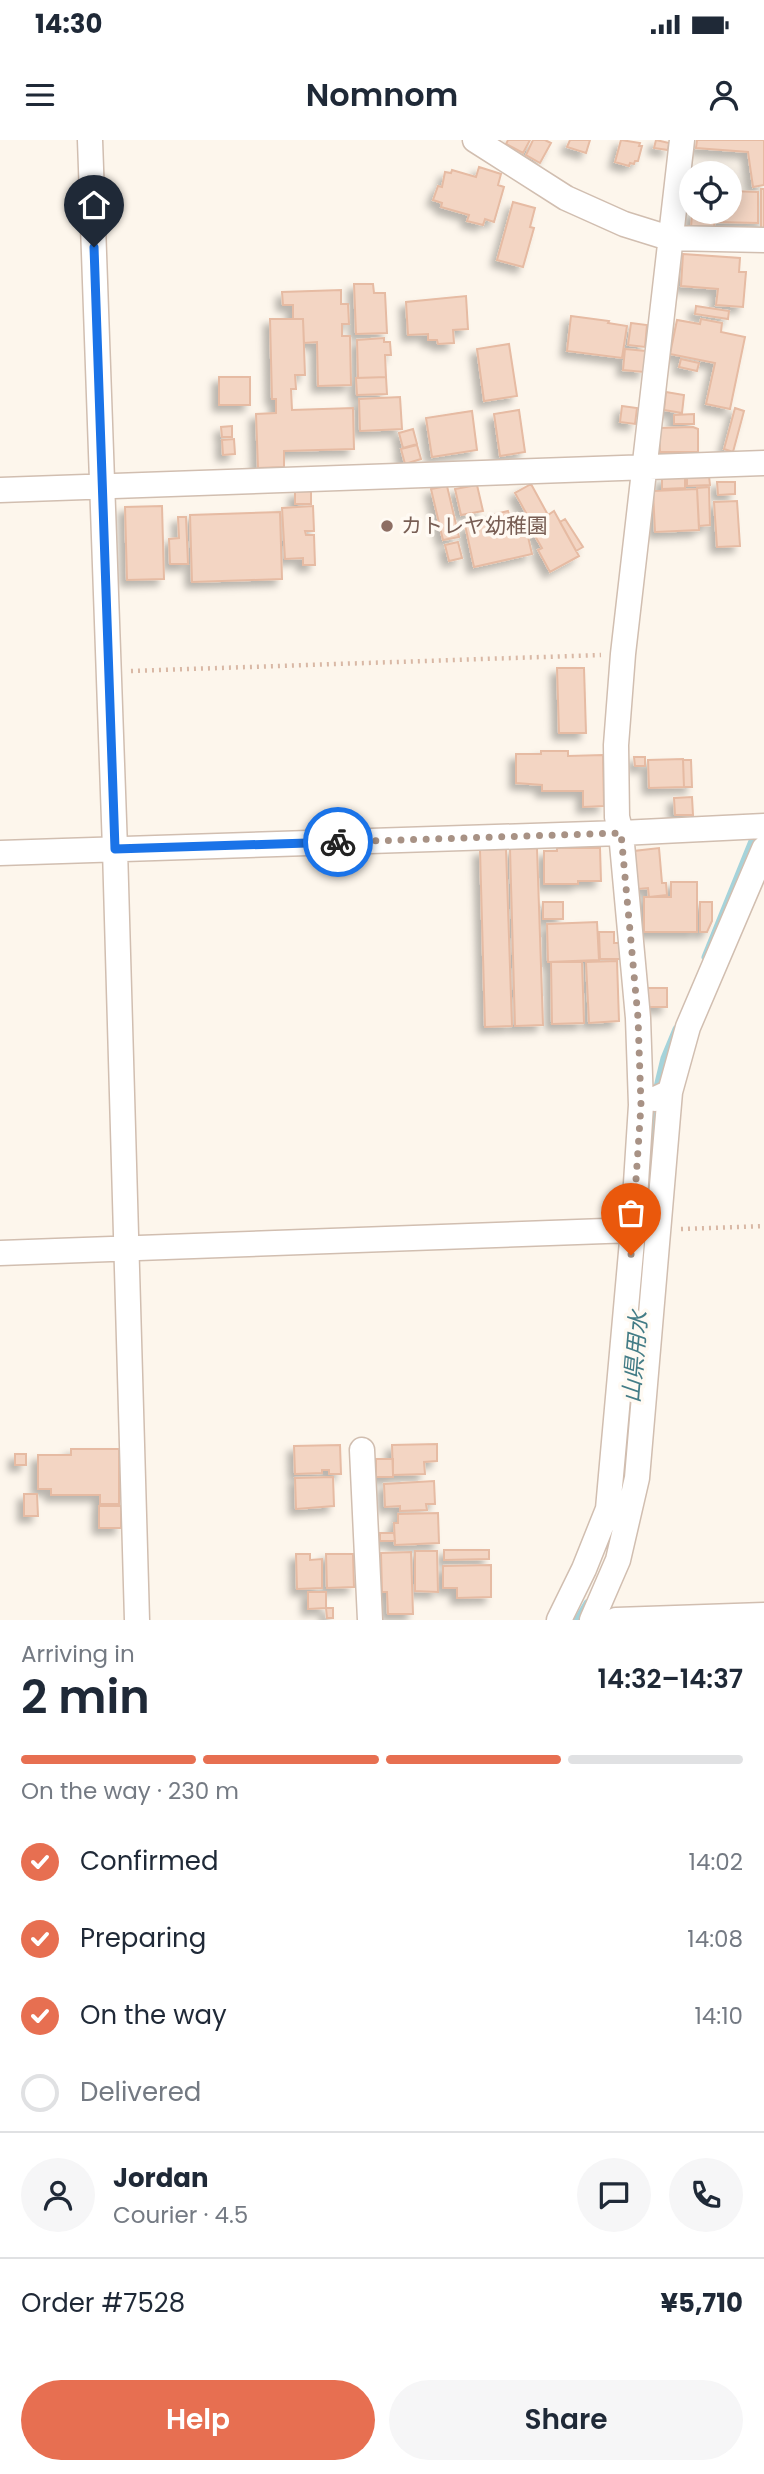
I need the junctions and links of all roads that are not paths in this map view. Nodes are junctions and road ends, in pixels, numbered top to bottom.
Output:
1 (90, 140) edge
2 (475, 140) edge
3 (682, 140) edge
4 (669, 238) junction
5 (764, 240) edge
6 (764, 463) edge
7 (643, 466) junction
8 (103, 487) junction
9 (0, 490) edge
10 (764, 826) edge
11 (621, 833) junction
12 (115, 849) junction
13 (764, 849) edge
14 (0, 853) edge
15 (670, 1092) junction
16 (641, 1105) junction
17 (645, 1230) junction
18 (125, 1249) junction
19 (0, 1253) edge
20 (362, 1450) dead end
21 (764, 1615) edge
22 (697, 1619) edge
23 (137, 1620) edge
24 (370, 1620) edge
25 (553, 1620) edge
26 (559, 1620) edge
27 (569, 1620) edge
28 (592, 1620) edge
29 (617, 1620) edge

1 - 8 street
2 - 4 street
3 - 4 street
4 - 5 street
4 - 7 street
6 - 7 street
7 - 8 street
7 - 11 street
8 - 9 street
8 - 12 street
10 - 11 street
11 - 12 street
11 - 16 street
12 - 14 street
12 - 18 street
13 - 15 street
15 - 16 street
15 - 17 street
16 - 17 street
17 - 18 street
17 - 26 street
17 - 28 street
18 - 19 street
18 - 23 street
20 - 24 street
21 - 22 street
22 - 29 street
25 - 26 street
26 - 27 street

